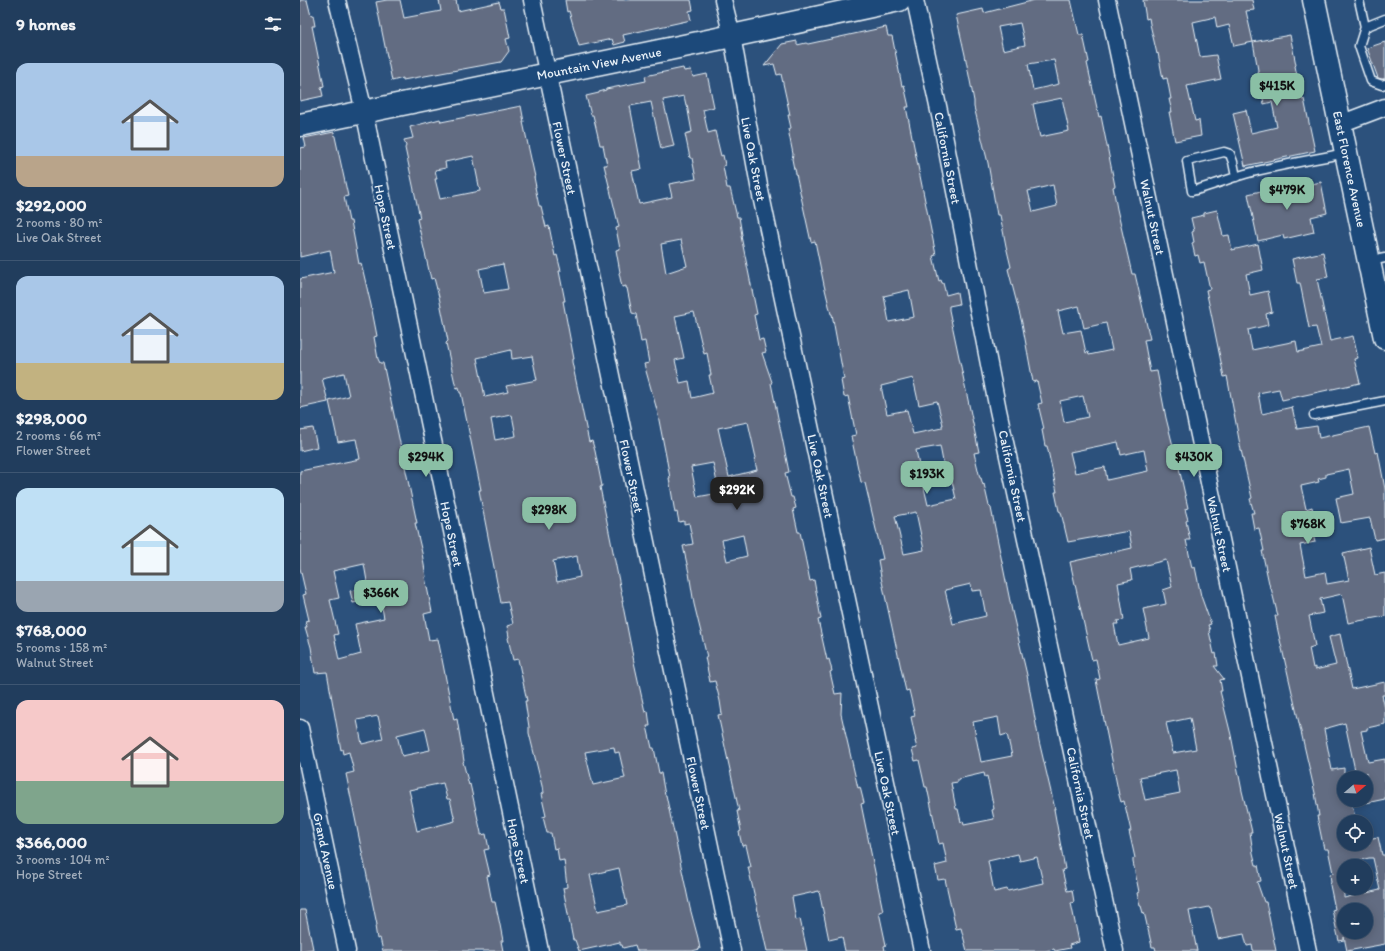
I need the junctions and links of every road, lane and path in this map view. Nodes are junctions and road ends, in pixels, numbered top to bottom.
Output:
1 (337, 0) edge
2 (532, 0) edge
3 (723, 0) edge
4 (899, 0) edge
5 (915, 0) edge
6 (1107, 0) edge
7 (1315, 0) edge
8 (1359, 0) edge
9 (1385, 19) edge
10 (1365, 27) junction
11 (732, 36) junction
12 (548, 73) junction
13 (1385, 84) edge
14 (1385, 107) edge
15 (364, 111) junction
16 (1340, 124) junction
17 (300, 125) edge
18 (1346, 152) junction
19 (1236, 177) junction
20 (1377, 260) edge
21 (1382, 311) edge
22 (1385, 338) edge
23 (1385, 401) edge
24 (1314, 415) dead end
25 (300, 728) edge
26 (347, 951) edge
27 (540, 951) edge
28 (732, 951) edge
29 (922, 951) edge
30 (1115, 951) edge
31 (1308, 951) edge

1 - 15 street, Hope Street
2 - 12 street, Flower Street
3 - 11 street, Live Oak Street
4 - 11 street, Mountain View Avenue
5 - 30 street, California Street
6 - 31 street, Walnut Street
7 - 16 street, East Florence Avenue
8 - 10 lane
9 - 10 lane
10 - 13 lane
11 - 12 street, Mountain View Avenue
11 - 29 street, Live Oak Street
12 - 15 street, Mountain View Avenue
12 - 28 street, Flower Street
14 - 16 street
15 - 17 street, Mountain View Avenue
15 - 27 street, Hope Street
16 - 18 street, East Florence Avenue
18 - 19 lane
18 - 20 street, East Florence Avenue
19 - 19 lane
20 - 21 street, East Florence Avenue
21 - 22 street, East Florence Avenue
23 - 24 lane
25 - 26 street, Grand Avenue

